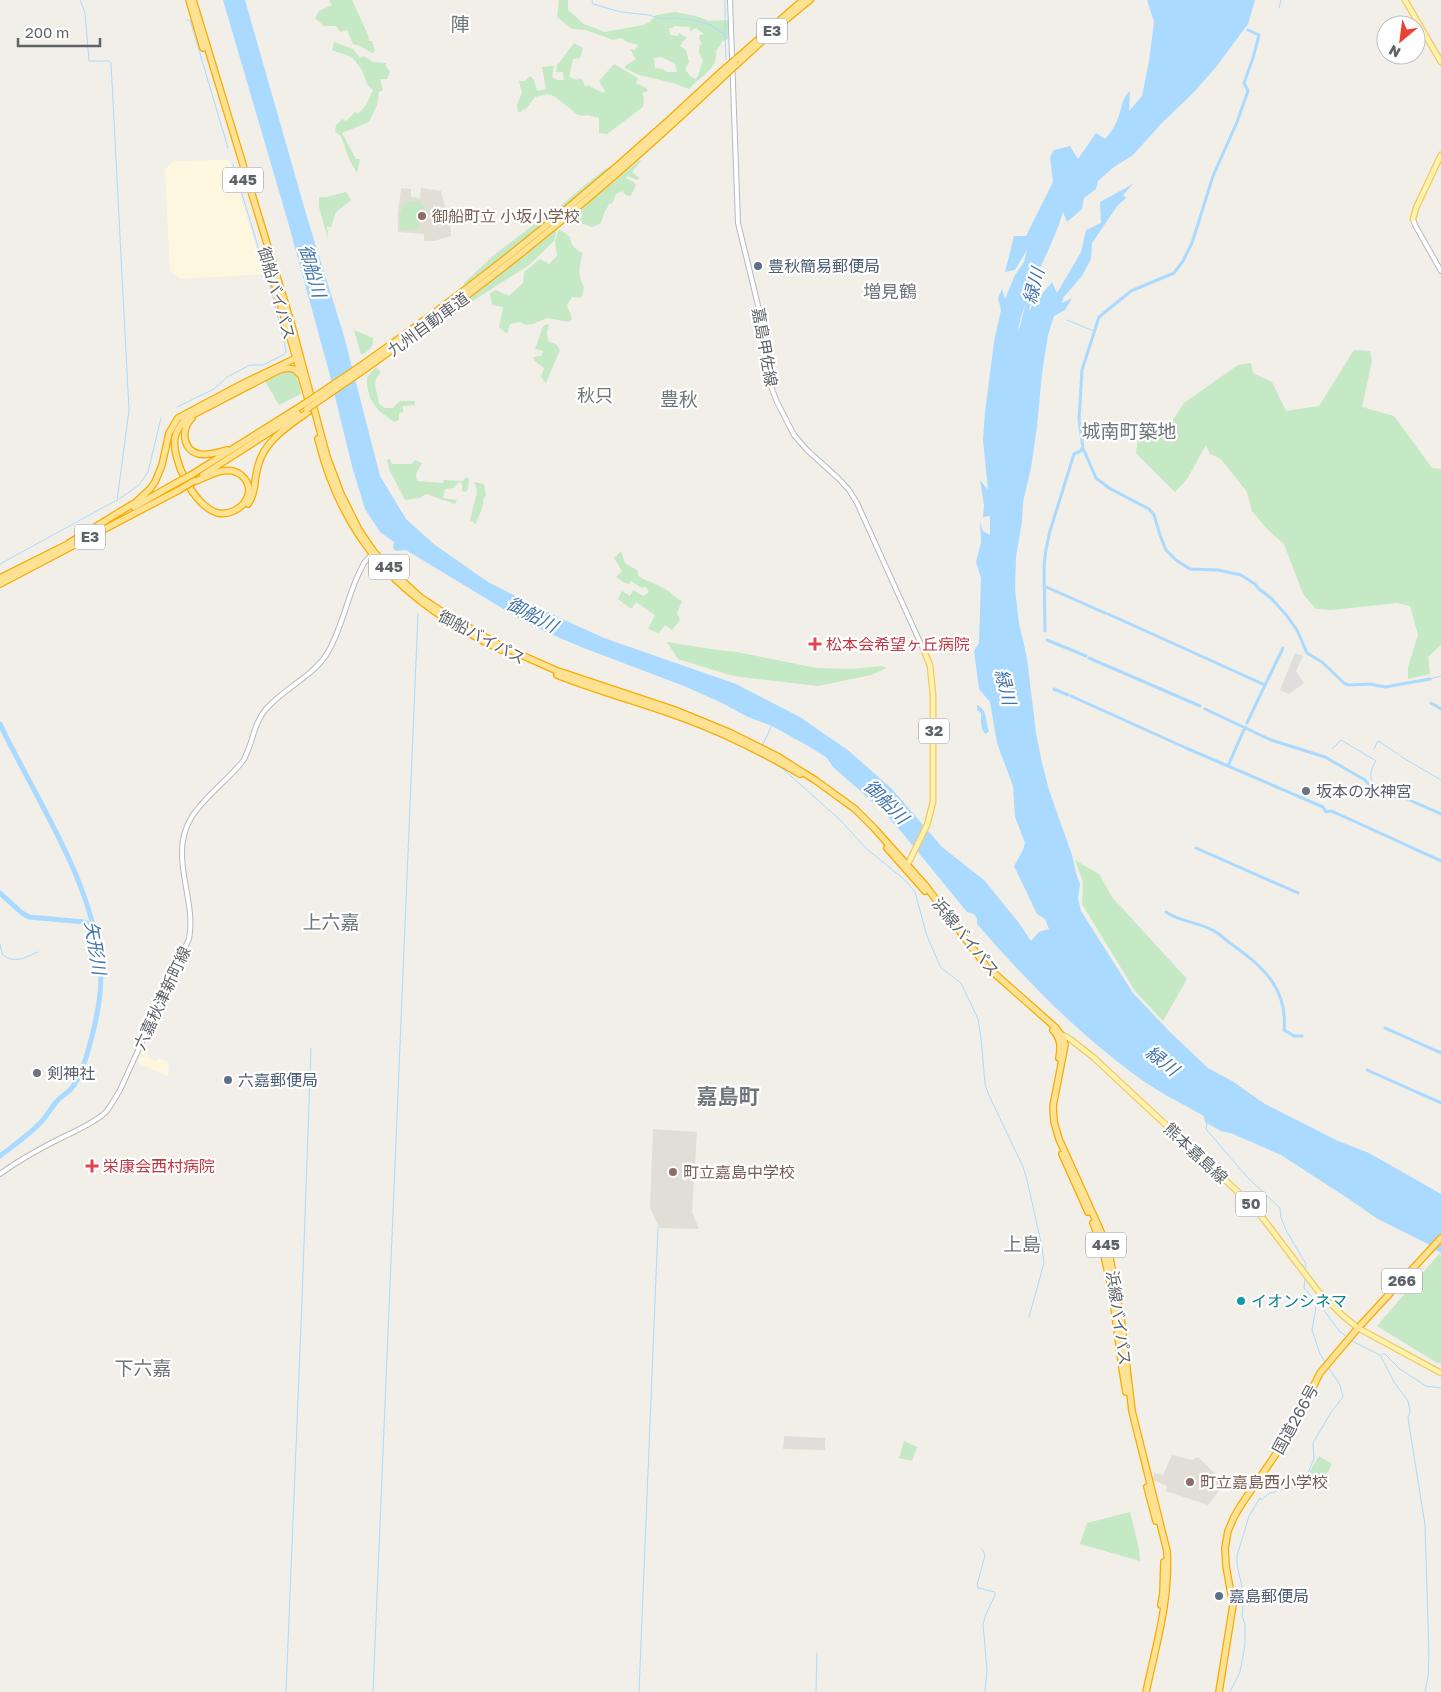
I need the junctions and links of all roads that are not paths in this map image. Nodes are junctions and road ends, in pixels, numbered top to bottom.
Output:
1 (189, 0) edge
2 (193, 0) edge
3 (730, 0) edge
4 (803, 0) edge
5 (810, 0) edge
6 (1405, 0) edge
7 (736, 62) junction
8 (1441, 62) edge
9 (1441, 155) edge
10 (1413, 219) joint
11 (1441, 271) edge
12 (298, 358) junction
13 (360, 370) junction
14 (272, 374) junction
15 (304, 386) junction
16 (306, 408) junction
17 (198, 412) junction
18 (187, 414) junction
19 (241, 444) junction
20 (192, 480) junction
21 (69, 544) junction
22 (373, 553) junction
23 (0, 578) edge
24 (0, 584) edge
25 (924, 651) joint
26 (907, 861) junction
27 (1059, 1034) junction
28 (0, 1174) edge
29 (1441, 1238) edge
30 (1358, 1328) junction
31 (1441, 1373) edge
32 (1142, 1692) edge
33 (1146, 1692) edge
34 (1219, 1692) edge

1 - 12 highway, 御船バイパス / 445
2 - 12 highway, 御船バイパス / 445
3 - 25 main road, 嘉島甲佐線
4 - 7 highway, 九州自動車道 / E3
5 - 7 highway, 九州自動車道 / E3
6 - 8 main road
7 - 13 highway, 九州自動車道 / E3, bridge
9 - 10 main road
10 - 11 main road
12 - 14 highway
12 - 15 highway, 御船バイパス / 445
12 - 18 highway
12 - 22 highway, 御船バイパス / 445
13 - 16 highway, 九州自動車道 / E3, bridge
13 - 16 highway, 九州自動車道 / E3, bridge
14 - 15 highway
14 - 17 highway
15 - 22 highway, 御船バイパス / 445
16 - 18 highway
16 - 19 highway, 九州自動車道 / E3
16 - 20 highway, 九州自動車道 / E3
17 - 19 highway
17 - 20 highway
18 - 21 highway
19 - 20 highway, 九州自動車道 / E3
20 - 21 highway, 九州自動車道 / E3, bridge
20 - 24 highway, 九州自動車道 / E3, bridge
21 - 23 highway, 九州自動車道 / E3
22 - 26 highway, 御船バイパス / 445
22 - 28 main road, 六嘉秋津新町線
25 - 26 main road, 32
26 - 27 highway, 浜線バイパス / 445
27 - 30 main road, 熊本嘉島線 / 50
27 - 32 highway, 浜線バイパス / 445
27 - 33 highway, 浜線バイパス / 445
29 - 30 highway, 国道266号 / 266
30 - 31 main road, 熊本嘉島線 / 50
30 - 34 highway, 国道266号 / 266

